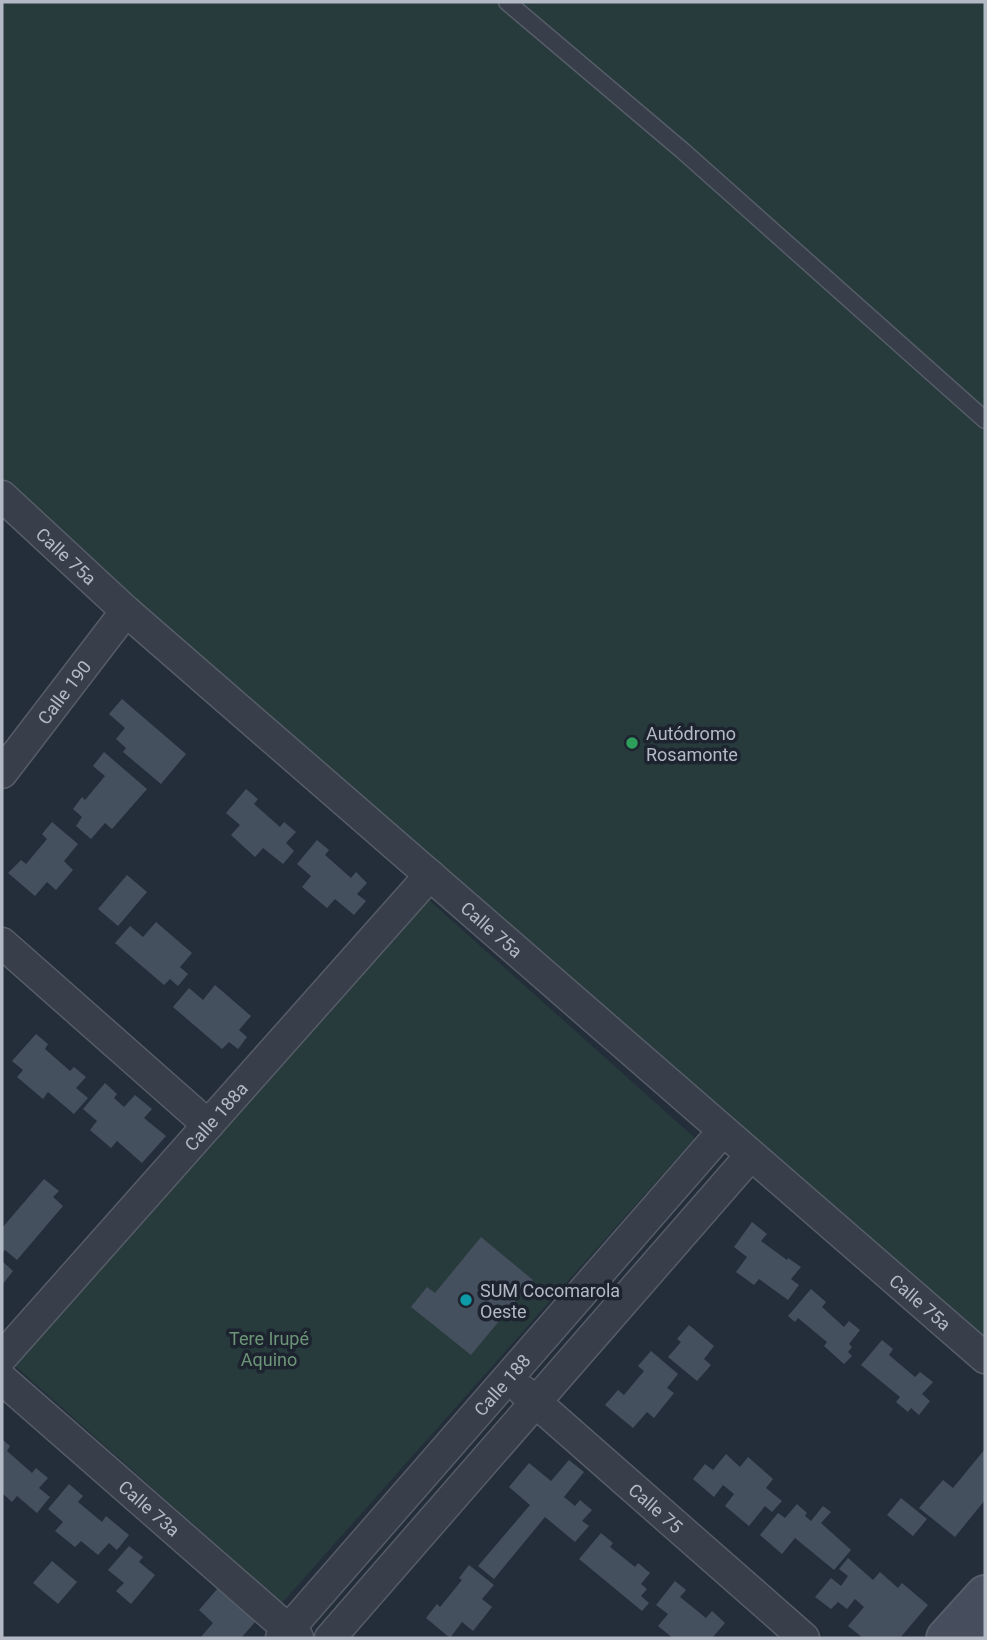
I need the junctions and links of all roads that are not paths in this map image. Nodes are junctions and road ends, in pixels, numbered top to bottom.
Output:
1 (507, 2) edge
2 (985, 421) edge
3 (2, 496) edge
4 (126, 611) junction
5 (2, 773) edge
6 (430, 875) junction
7 (2, 943) edge
8 (208, 1125) junction
9 (723, 1132) junction
10 (751, 1155) junction
11 (2, 1357) edge
12 (985, 1358) edge
13 (508, 1378) junction
14 (2, 1380) edge
15 (537, 1402) junction
16 (985, 1595) edge
17 (289, 1635) edge
18 (330, 1638) edge
19 (804, 1638) edge
20 (946, 1638) edge

1 - 2 lane
3 - 4 street, Calle 75a
4 - 5 street, Calle 190
4 - 6 street, Calle 75a
6 - 8 street, Calle 188a
6 - 9 street, Calle 75a
7 - 8 street
8 - 11 street, Calle 188a
9 - 10 street, Calle 75a
9 - 13 street, Calle 188
10 - 12 street, Calle 75a
10 - 15 street
13 - 15 street, Calle 75
13 - 17 street, Calle 188
14 - 17 street, Calle 73a
15 - 18 street
15 - 19 street, Calle 75
16 - 20 main road

